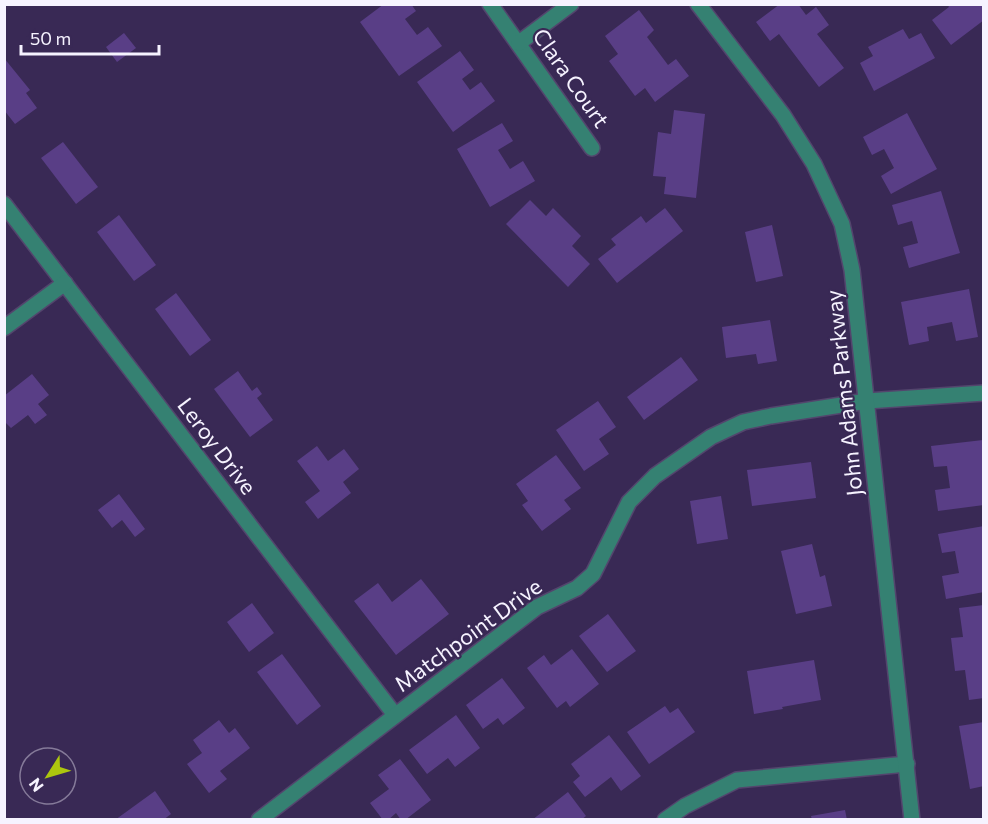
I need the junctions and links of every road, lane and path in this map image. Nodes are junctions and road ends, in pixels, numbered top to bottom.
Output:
1 (490, 4) edge
2 (571, 4) edge
3 (698, 4) edge
4 (519, 43) junction
5 (592, 148) dead end
6 (4, 204) edge
7 (65, 283) junction
8 (4, 328) edge
9 (984, 393) edge
10 (867, 401) junction
11 (395, 715) junction
12 (907, 764) junction
13 (259, 819) edge
14 (665, 819) edge
15 (912, 819) edge

1 - 4 street, Clara Court
2 - 4 street
3 - 10 street, John Adams Parkway
4 - 5 street, Clara Court
6 - 7 street, Leroy Drive
7 - 8 street
7 - 11 street, Leroy Drive
9 - 10 street, Matchpoint Drive
10 - 11 street, Matchpoint Drive
10 - 12 street, John Adams Parkway
11 - 13 street, Matchpoint Drive
12 - 14 street
12 - 15 street, John Adams Parkway

